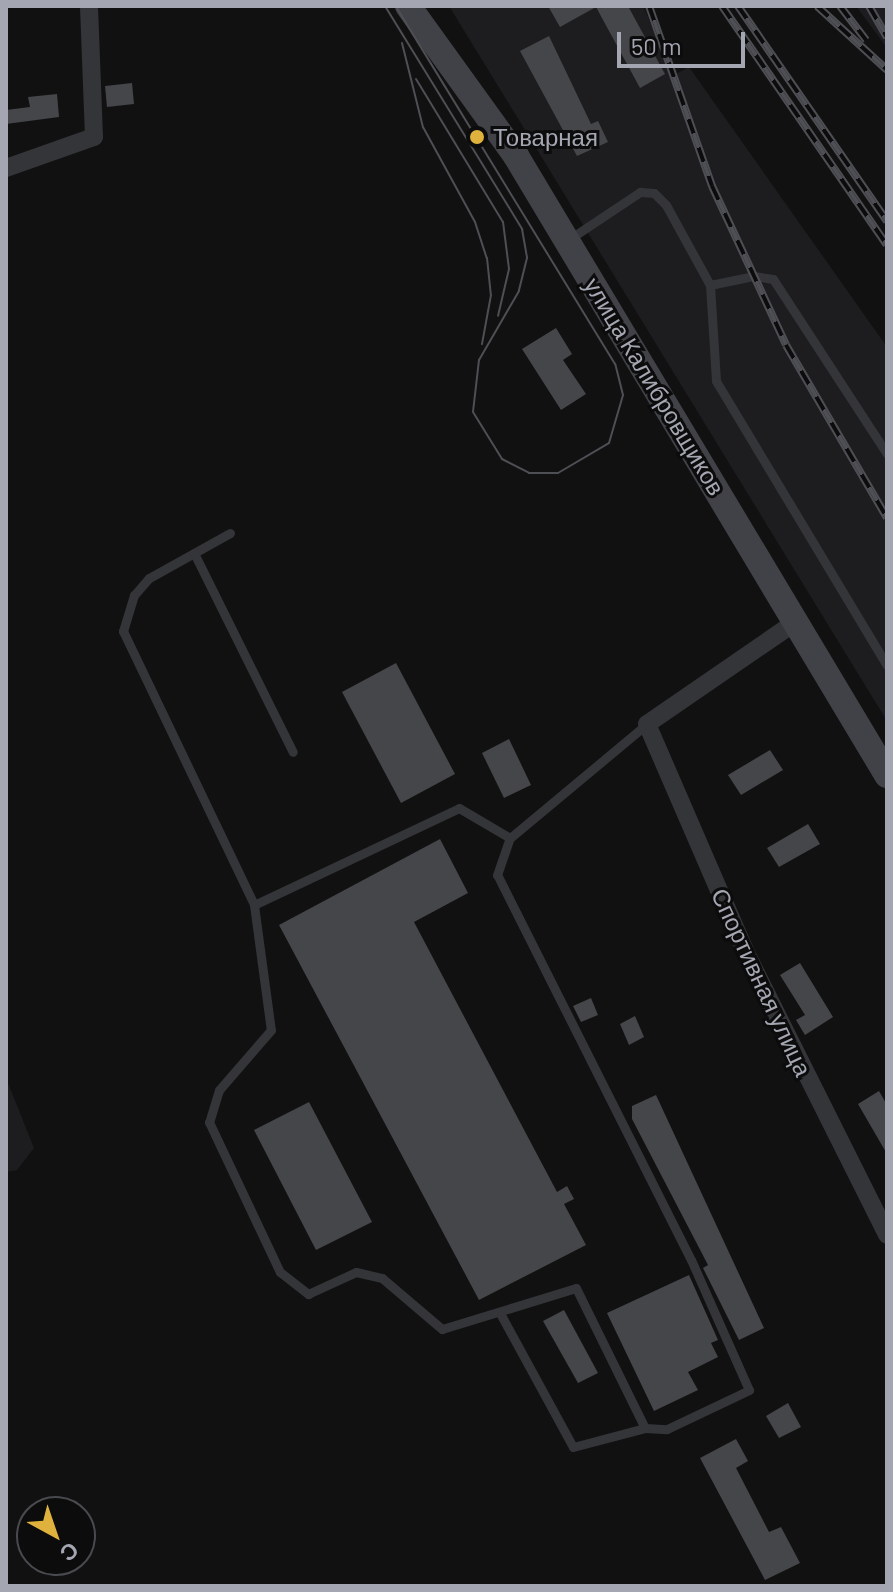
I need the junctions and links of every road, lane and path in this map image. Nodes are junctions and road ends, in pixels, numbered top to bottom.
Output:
1 (89, 6) edge
2 (408, 6) edge
3 (6, 168) edge
4 (568, 240) junction
5 (710, 285) junction
6 (887, 454) edge
7 (230, 533) dead end
8 (194, 553) junction
9 (794, 623) junction
10 (887, 666) edge
11 (647, 724) junction
12 (293, 752) dead end
13 (887, 775) edge
14 (510, 838) junction
15 (254, 905) junction
16 (887, 1235) edge
17 (501, 1315) junction
18 (645, 1428) junction

1 - 3 street
2 - 4 street, улица Калибровщиков
4 - 5 lane
4 - 9 street, улица Калибровщиков
5 - 6 lane
5 - 10 lane
7 - 8 lane
8 - 12 lane
8 - 15 lane
9 - 11 street
9 - 13 street, улица Калибровщиков
11 - 14 lane
11 - 16 street, Спортивная улица
14 - 15 lane
14 - 18 lane
15 - 17 lane
17 - 18 lane
17 - 18 lane

